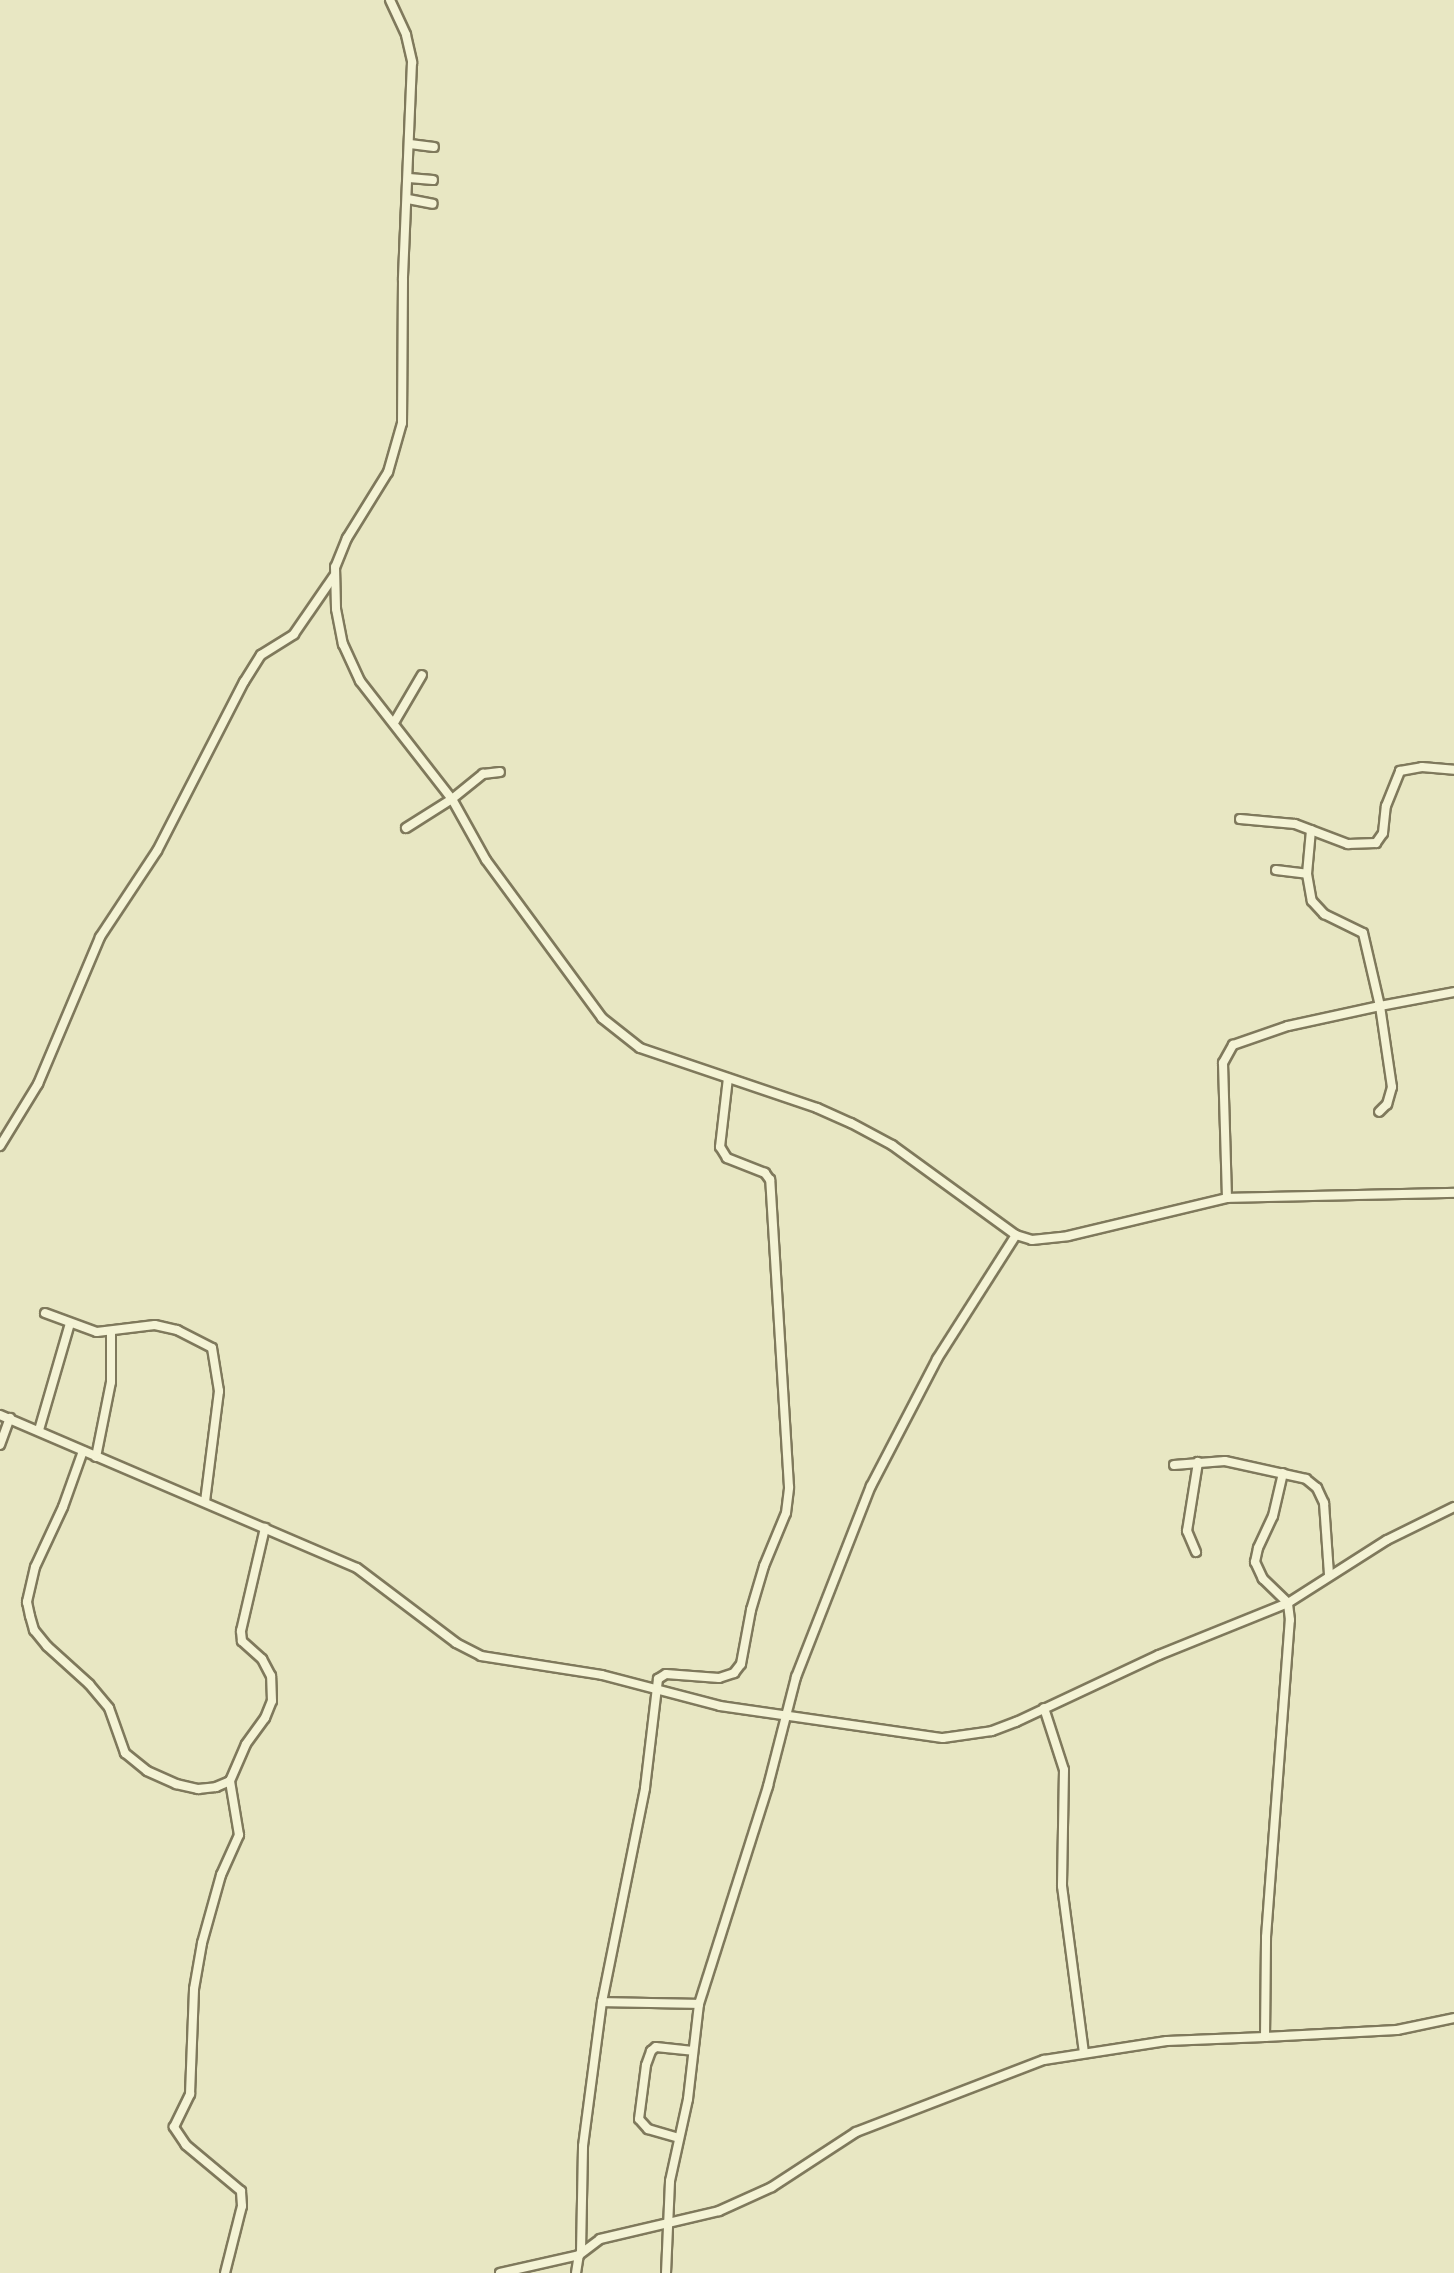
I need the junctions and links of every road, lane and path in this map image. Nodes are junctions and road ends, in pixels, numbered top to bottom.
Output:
1 (390, 0) edge
2 (410, 144) junction
3 (434, 147) dead end
4 (409, 178) junction
5 (433, 180) dead end
6 (408, 199) junction
7 (433, 204) dead end
8 (334, 576) junction
9 (422, 675) dead end
10 (395, 721) junction
11 (1454, 770) edge
12 (500, 772) dead end
13 (452, 799) junction
14 (1240, 819) dead end
15 (406, 828) dead end
16 (1311, 830) junction
17 (1276, 870) dead end
18 (1307, 874) junction
19 (1454, 992) edge
20 (1380, 1006) junction
21 (728, 1078) junction
22 (1379, 1112) dead end
23 (0, 1146) edge
24 (1454, 1193) edge
25 (1227, 1198) junction
26 (1016, 1235) junction
27 (45, 1313) dead end
28 (70, 1323) junction
29 (111, 1333) junction
30 (0, 1415) edge
31 (10, 1418) junction
32 (39, 1430) junction
33 (0, 1445) edge
34 (83, 1451) junction
35 (96, 1457) junction
36 (1198, 1462) junction
37 (1174, 1465) dead end
38 (1283, 1473) junction
39 (205, 1502) junction
40 (1454, 1507) edge
41 (265, 1528) junction
42 (1196, 1552) dead end
43 (1329, 1575) junction
44 (1288, 1603) junction
45 (656, 1689) junction
46 (1044, 1708) junction
47 (785, 1715) junction
48 (230, 1781) junction
49 (602, 2002) junction
50 (699, 2004) junction
51 (1454, 2018) edge
52 (1265, 2037) junction
53 (693, 2051) junction
54 (1084, 2053) junction
55 (679, 2138) junction
56 (669, 2224) junction
57 (580, 2253) junction
58 (225, 2273) edge
59 (500, 2273) edge
60 (576, 2273) edge
61 (666, 2273) edge

1 - 2 street
2 - 3 street
2 - 4 street
4 - 5 street
4 - 6 street
6 - 7 street
6 - 8 street
8 - 10 street
8 - 23 street
9 - 10 street
10 - 13 street
11 - 16 street
12 - 13 street
13 - 15 street
13 - 21 street
14 - 16 street
16 - 18 street
17 - 18 street
18 - 20 street
19 - 20 street
20 - 22 street
20 - 25 street
21 - 26 street
21 - 45 street
24 - 25 street
25 - 26 street
26 - 47 street
27 - 28 street
28 - 29 street
28 - 32 street
29 - 35 street
29 - 39 street
30 - 31 street
31 - 32 street
31 - 33 street
32 - 34 street
34 - 35 street
34 - 48 street
35 - 39 street
36 - 37 street
36 - 38 street
36 - 42 street
38 - 43 street
38 - 44 street
39 - 41 street
40 - 43 street
41 - 45 street
41 - 48 street
43 - 44 street
44 - 46 street
44 - 52 street
45 - 47 street
45 - 49 street
46 - 47 street
46 - 54 street
47 - 50 street
48 - 58 street
49 - 50 street
49 - 57 street
50 - 53 street
51 - 52 street
52 - 54 street
53 - 55 street
53 - 55 street
54 - 56 street
55 - 56 street
56 - 57 street
56 - 61 street
57 - 59 street
57 - 60 street

